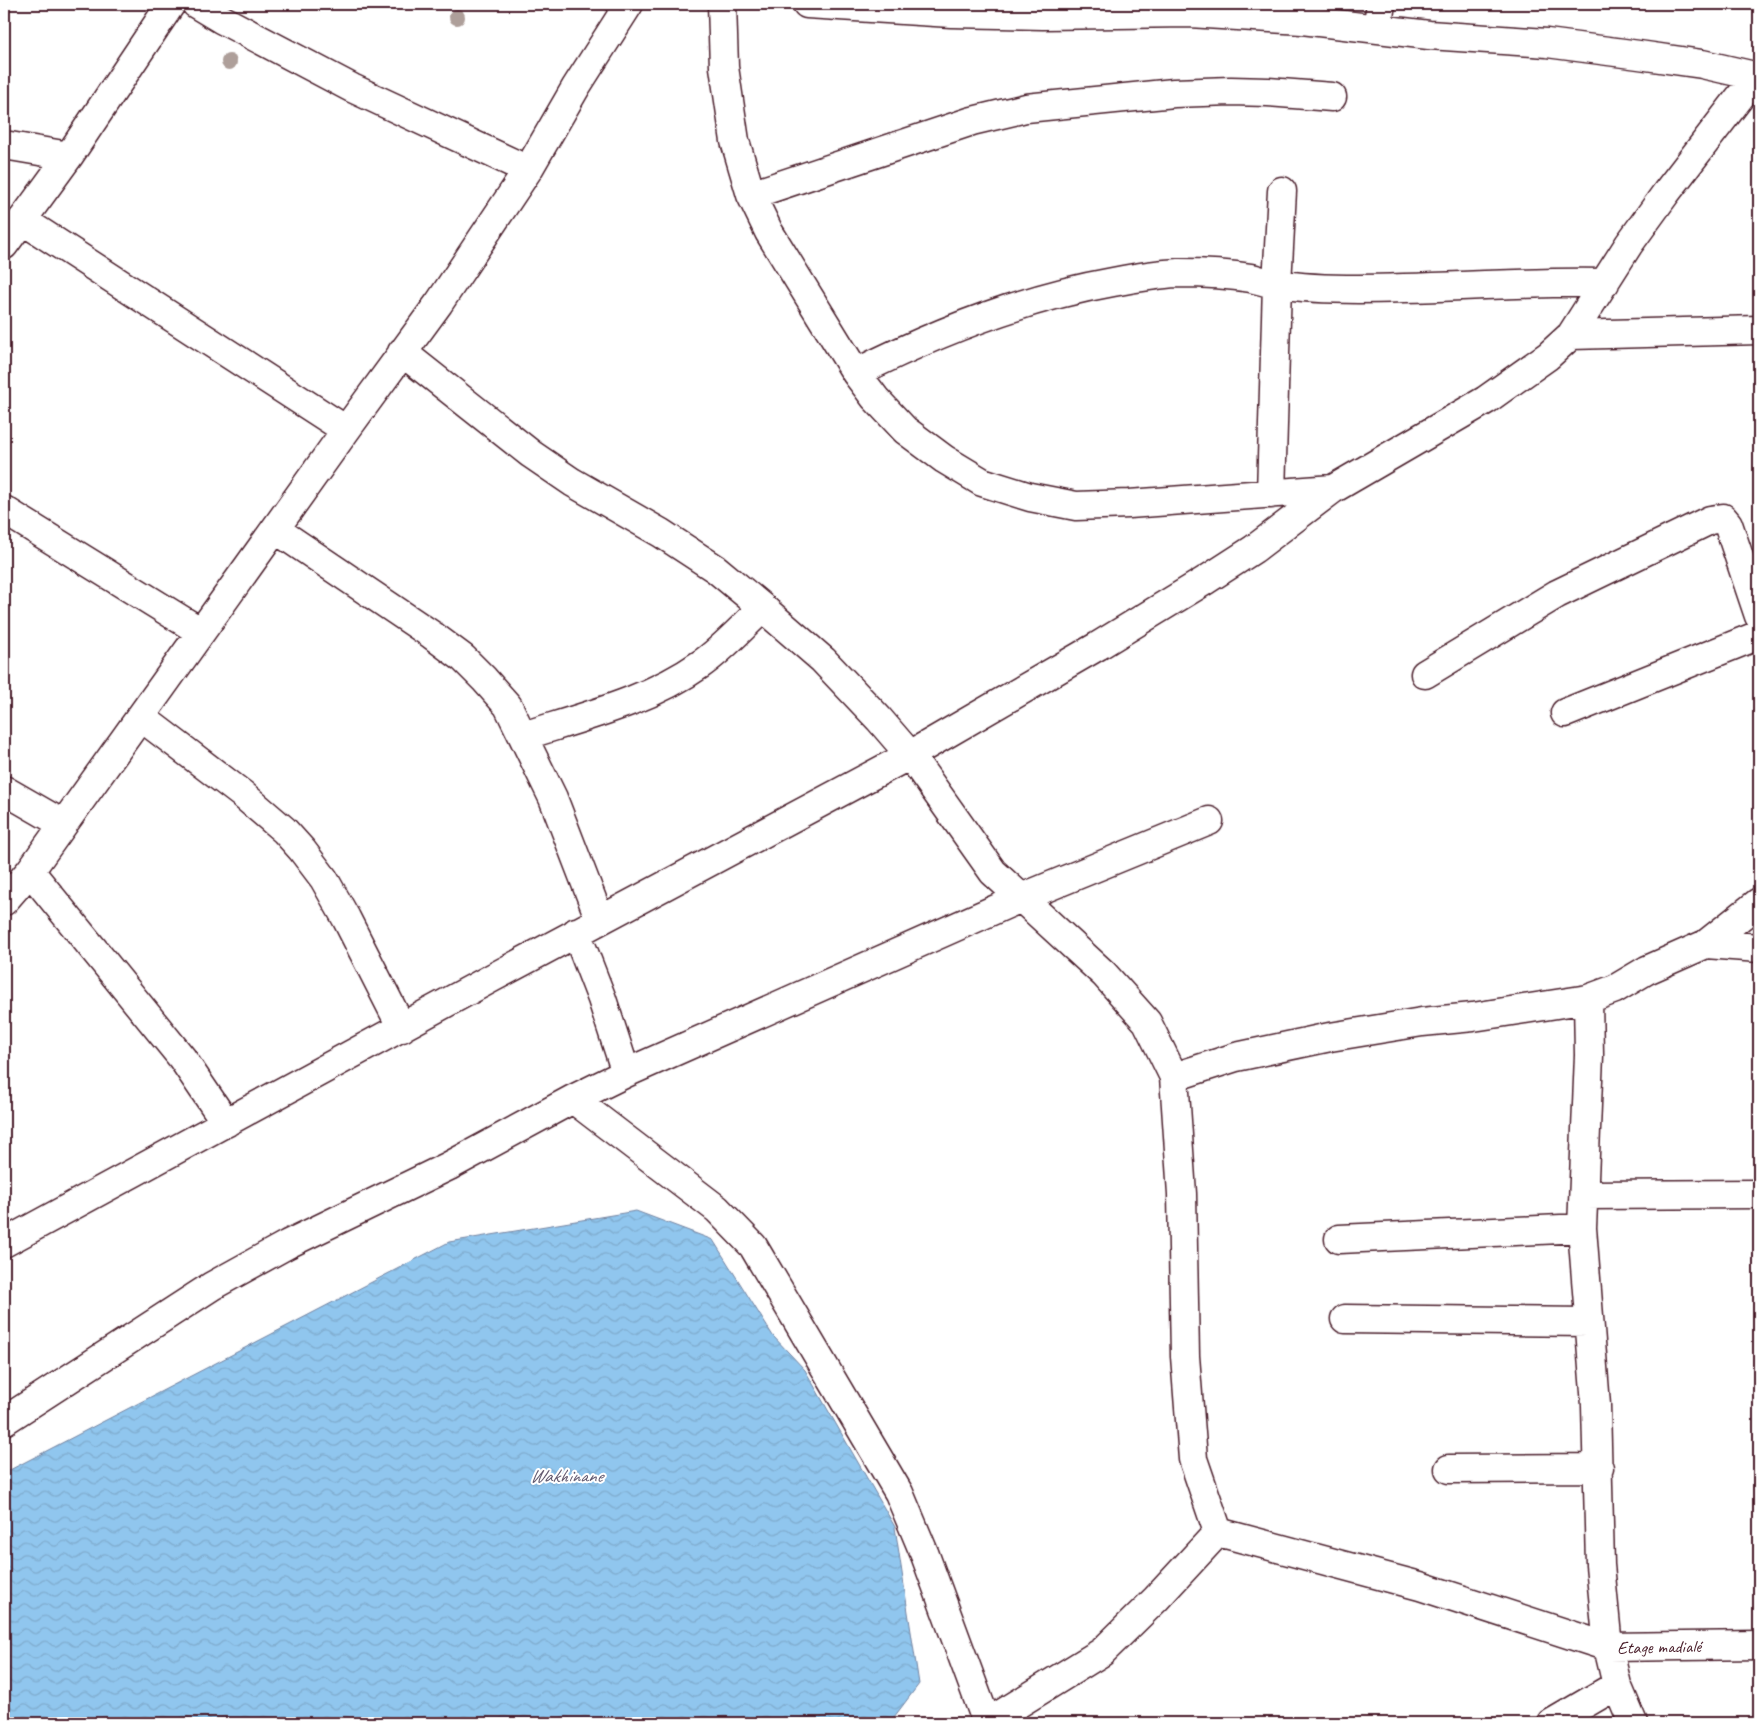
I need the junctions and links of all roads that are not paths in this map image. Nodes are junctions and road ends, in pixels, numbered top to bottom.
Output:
1 (171, 4) edge
2 (196, 4) edge
3 (629, 4) edge
4 (722, 4) edge
5 (816, 4) edge
6 (1189, 8) edge
7 (1379, 16) edge
8 (1759, 77) edge
9 (1332, 97) dead end
10 (4, 145) edge
11 (69, 156) junction
12 (528, 170) junction
13 (1282, 191) dead end
14 (751, 195) junction
15 (22, 220) junction
16 (4, 245) edge
17 (1604, 283) junction
18 (1277, 284) junction
19 (1759, 330) edge
20 (1571, 335) junction
21 (402, 352) junction
22 (856, 373) junction
23 (346, 430) junction
24 (1333, 489) junction
25 (1271, 494) junction
26 (4, 510) edge
27 (275, 528) junction
28 (763, 608) junction
29 (1759, 616) edge
30 (202, 632) junction
31 (1759, 635) edge
32 (1425, 674) dead end
33 (1565, 713) dead end
34 (141, 717) junction
35 (523, 736) junction
36 (910, 755) junction
37 (4, 790) edge
38 (1209, 821) dead end
39 (63, 824) junction
40 (30, 871) junction
41 (1021, 898) junction
42 (4, 900) edge
43 (1759, 902) edge
44 (600, 920) junction
45 (576, 932) junction
46 (1706, 944) junction
47 (1759, 948) edge
48 (1588, 999) junction
49 (402, 1028) junction
50 (626, 1073) junction
51 (1174, 1077) junction
52 (573, 1098) junction
53 (226, 1123) junction
54 (1759, 1194) edge
55 (1584, 1195) junction
56 (1582, 1228) junction
57 (7, 1234) edge
58 (1339, 1239) dead end
59 (1345, 1319) dead end
60 (1589, 1322) junction
61 (4, 1421) edge
62 (1599, 1468) junction
63 (1449, 1469) dead end
64 (1218, 1532) junction
65 (1759, 1645) edge
66 (1608, 1647) junction
67 (1617, 1685) junction
68 (987, 1723) edge
69 (1552, 1723) edge
70 (1633, 1723) edge

1 - 11 street
2 - 12 street
3 - 12 street
4 - 14 street
5 - 6 street
6 - 7 street
7 - 8 street
8 - 17 street
9 - 14 street
10 - 11 street
11 - 15 street
12 - 21 street
13 - 18 street
14 - 22 street
15 - 16 street
15 - 23 street
17 - 18 street
17 - 20 street
18 - 22 street
18 - 25 street
19 - 20 street
20 - 24 street
21 - 23 street
21 - 28 street
22 - 25 street
23 - 27 street
24 - 25 street
24 - 36 street
26 - 30 street
27 - 30 street
27 - 35 street
28 - 35 street
28 - 36 street
29 - 32 street
30 - 34 street
31 - 33 street
34 - 39 street
34 - 49 street
35 - 44 street
36 - 41 street
36 - 44 street
37 - 39 street
38 - 41 street
39 - 40 street
40 - 42 street
40 - 53 street
41 - 50 street
41 - 51 street
43 - 46 street
44 - 45 street
45 - 49 street
45 - 50 street
46 - 47 street
46 - 48 street
48 - 51 street
48 - 55 street
49 - 53 street
50 - 52 street
51 - 64 street
52 - 61 street
52 - 68 street
53 - 57 street
54 - 55 street
55 - 56 street
56 - 58 street
56 - 60 street
59 - 60 street
60 - 62 street
62 - 63 street
62 - 66 street
64 - 66 street
64 - 68 street
65 - 66 street, Etage madialé
66 - 67 street, Etage madialé
67 - 69 street
67 - 70 street, Etage madialé

